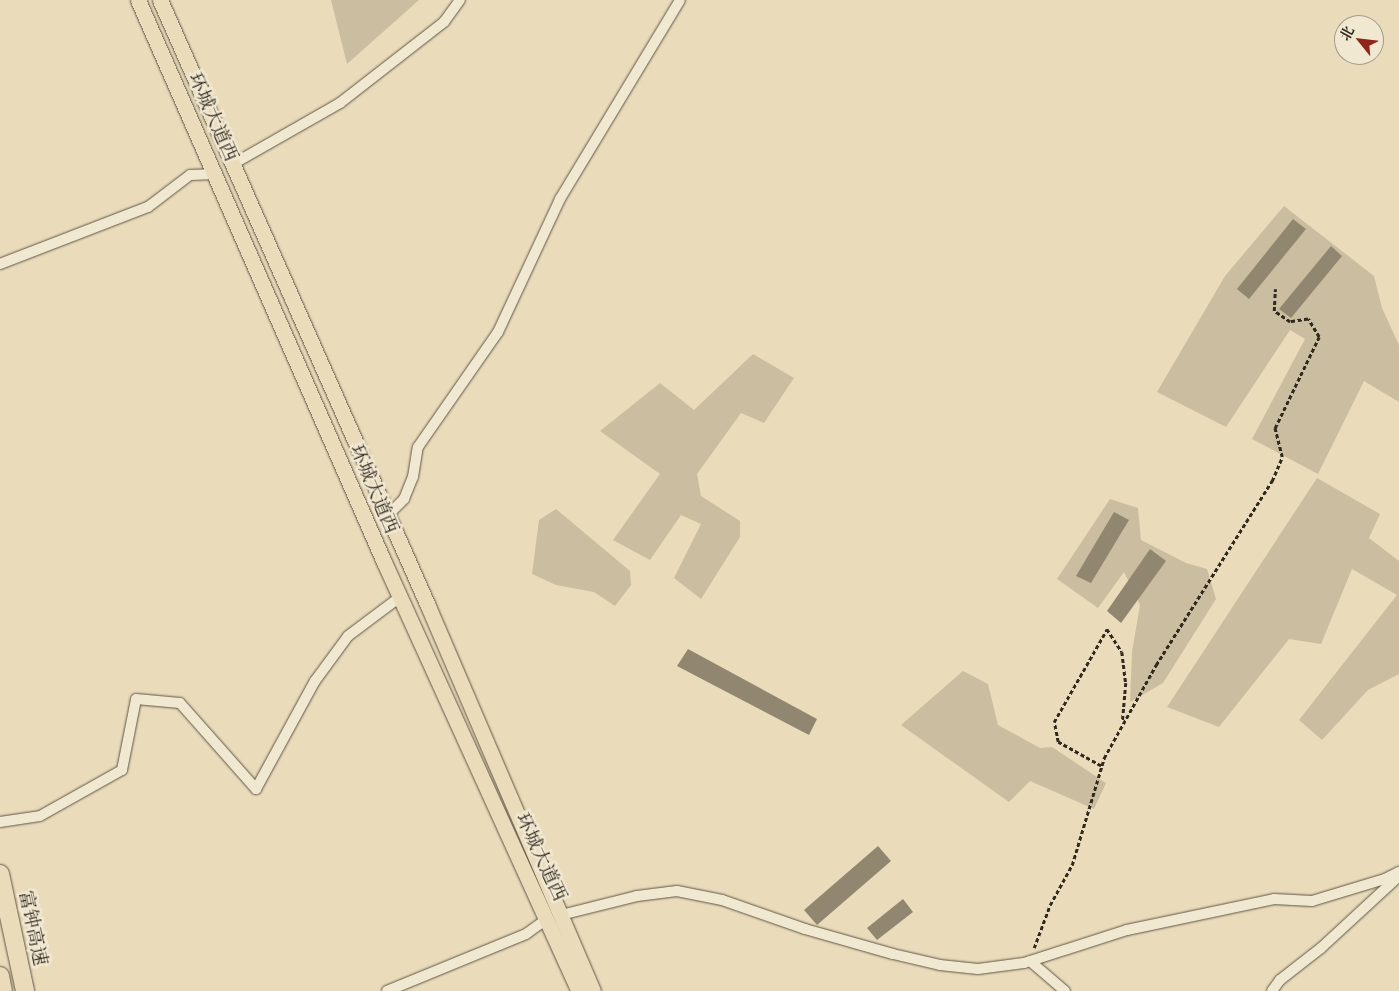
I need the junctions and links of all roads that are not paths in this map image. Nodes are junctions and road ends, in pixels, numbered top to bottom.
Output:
1 (138, 0) edge
2 (160, 0) edge
3 (460, 0) edge
4 (680, 0) edge
5 (233, 164) junction
6 (216, 174) junction
7 (0, 264) edge
8 (388, 515) junction
9 (400, 597) junction
10 (0, 822) edge
11 (1399, 872) edge
12 (0, 874) edge
13 (1399, 876) edge
14 (554, 917) junction
15 (1030, 961) junction
16 (0, 976) edge
17 (3, 991) edge
18 (25, 991) edge
19 (387, 991) edge
20 (578, 991) edge
21 (593, 991) edge
22 (1065, 991) edge
23 (1272, 991) edge

1 - 6 main road, 环城大道西
2 - 5 main road, 环城大道西
3 - 5 street
4 - 8 street
5 - 8 main road, 环城大道西
6 - 7 street
6 - 9 main road, 环城大道西
8 - 14 main road, 环城大道西
9 - 10 street
9 - 14 main road, 环城大道西
11 - 15 street
12 - 18 highway, 富钟高速
13 - 23 street
14 - 15 street
14 - 19 street
14 - 20 main road, 环城大道西
14 - 21 main road, 环城大道西
15 - 22 street
16 - 17 highway

